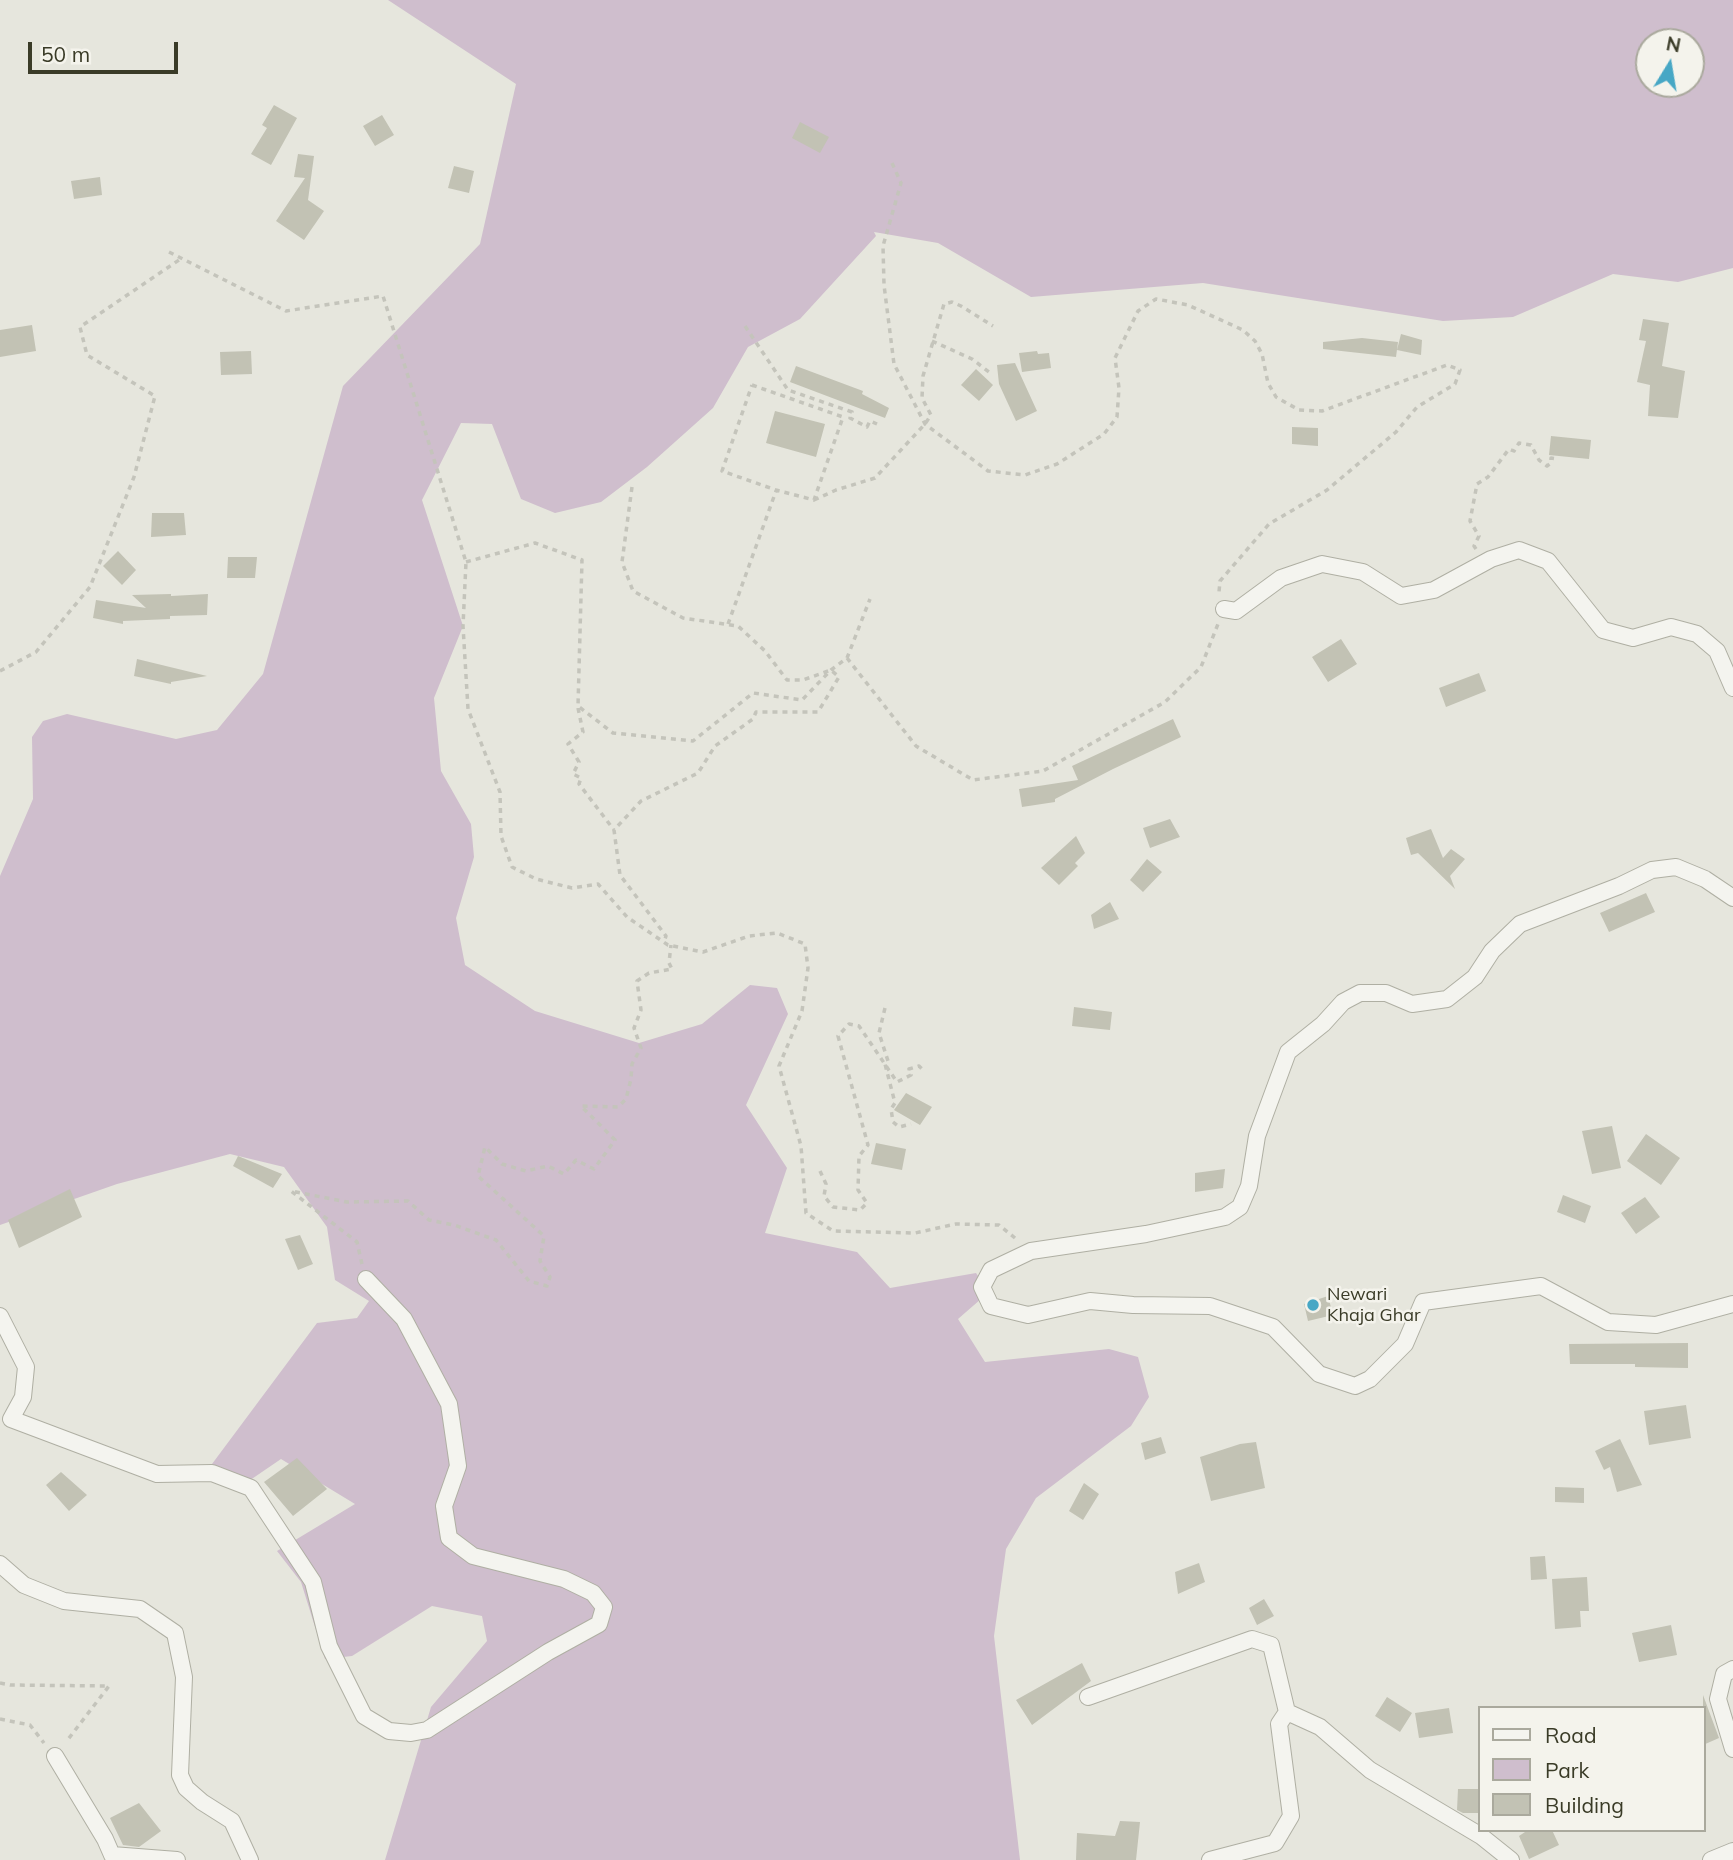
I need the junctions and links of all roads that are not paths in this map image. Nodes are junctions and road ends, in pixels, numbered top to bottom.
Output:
1 (1224, 609) road end
2 (1733, 688) edge
3 (1733, 898) edge
4 (366, 1279) road end
5 (1733, 1304) edge
6 (0, 1316) edge
7 (5, 1421) edge
8 (0, 1564) edge
9 (1733, 1669) edge
10 (1088, 1697) dead end
11 (1287, 1712) junction
12 (1733, 1749) edge
13 (55, 1756) road end
14 (1733, 1851) edge
15 (177, 1860) edge
16 (250, 1860) edge
17 (1210, 1860) edge
18 (1511, 1860) edge
19 (1711, 1860) edge

1 - 2 street
3 - 5 street
4 - 7 street
6 - 7 street
8 - 16 street
9 - 12 street
10 - 11 street
11 - 17 street
11 - 18 street
13 - 15 street
14 - 19 street

